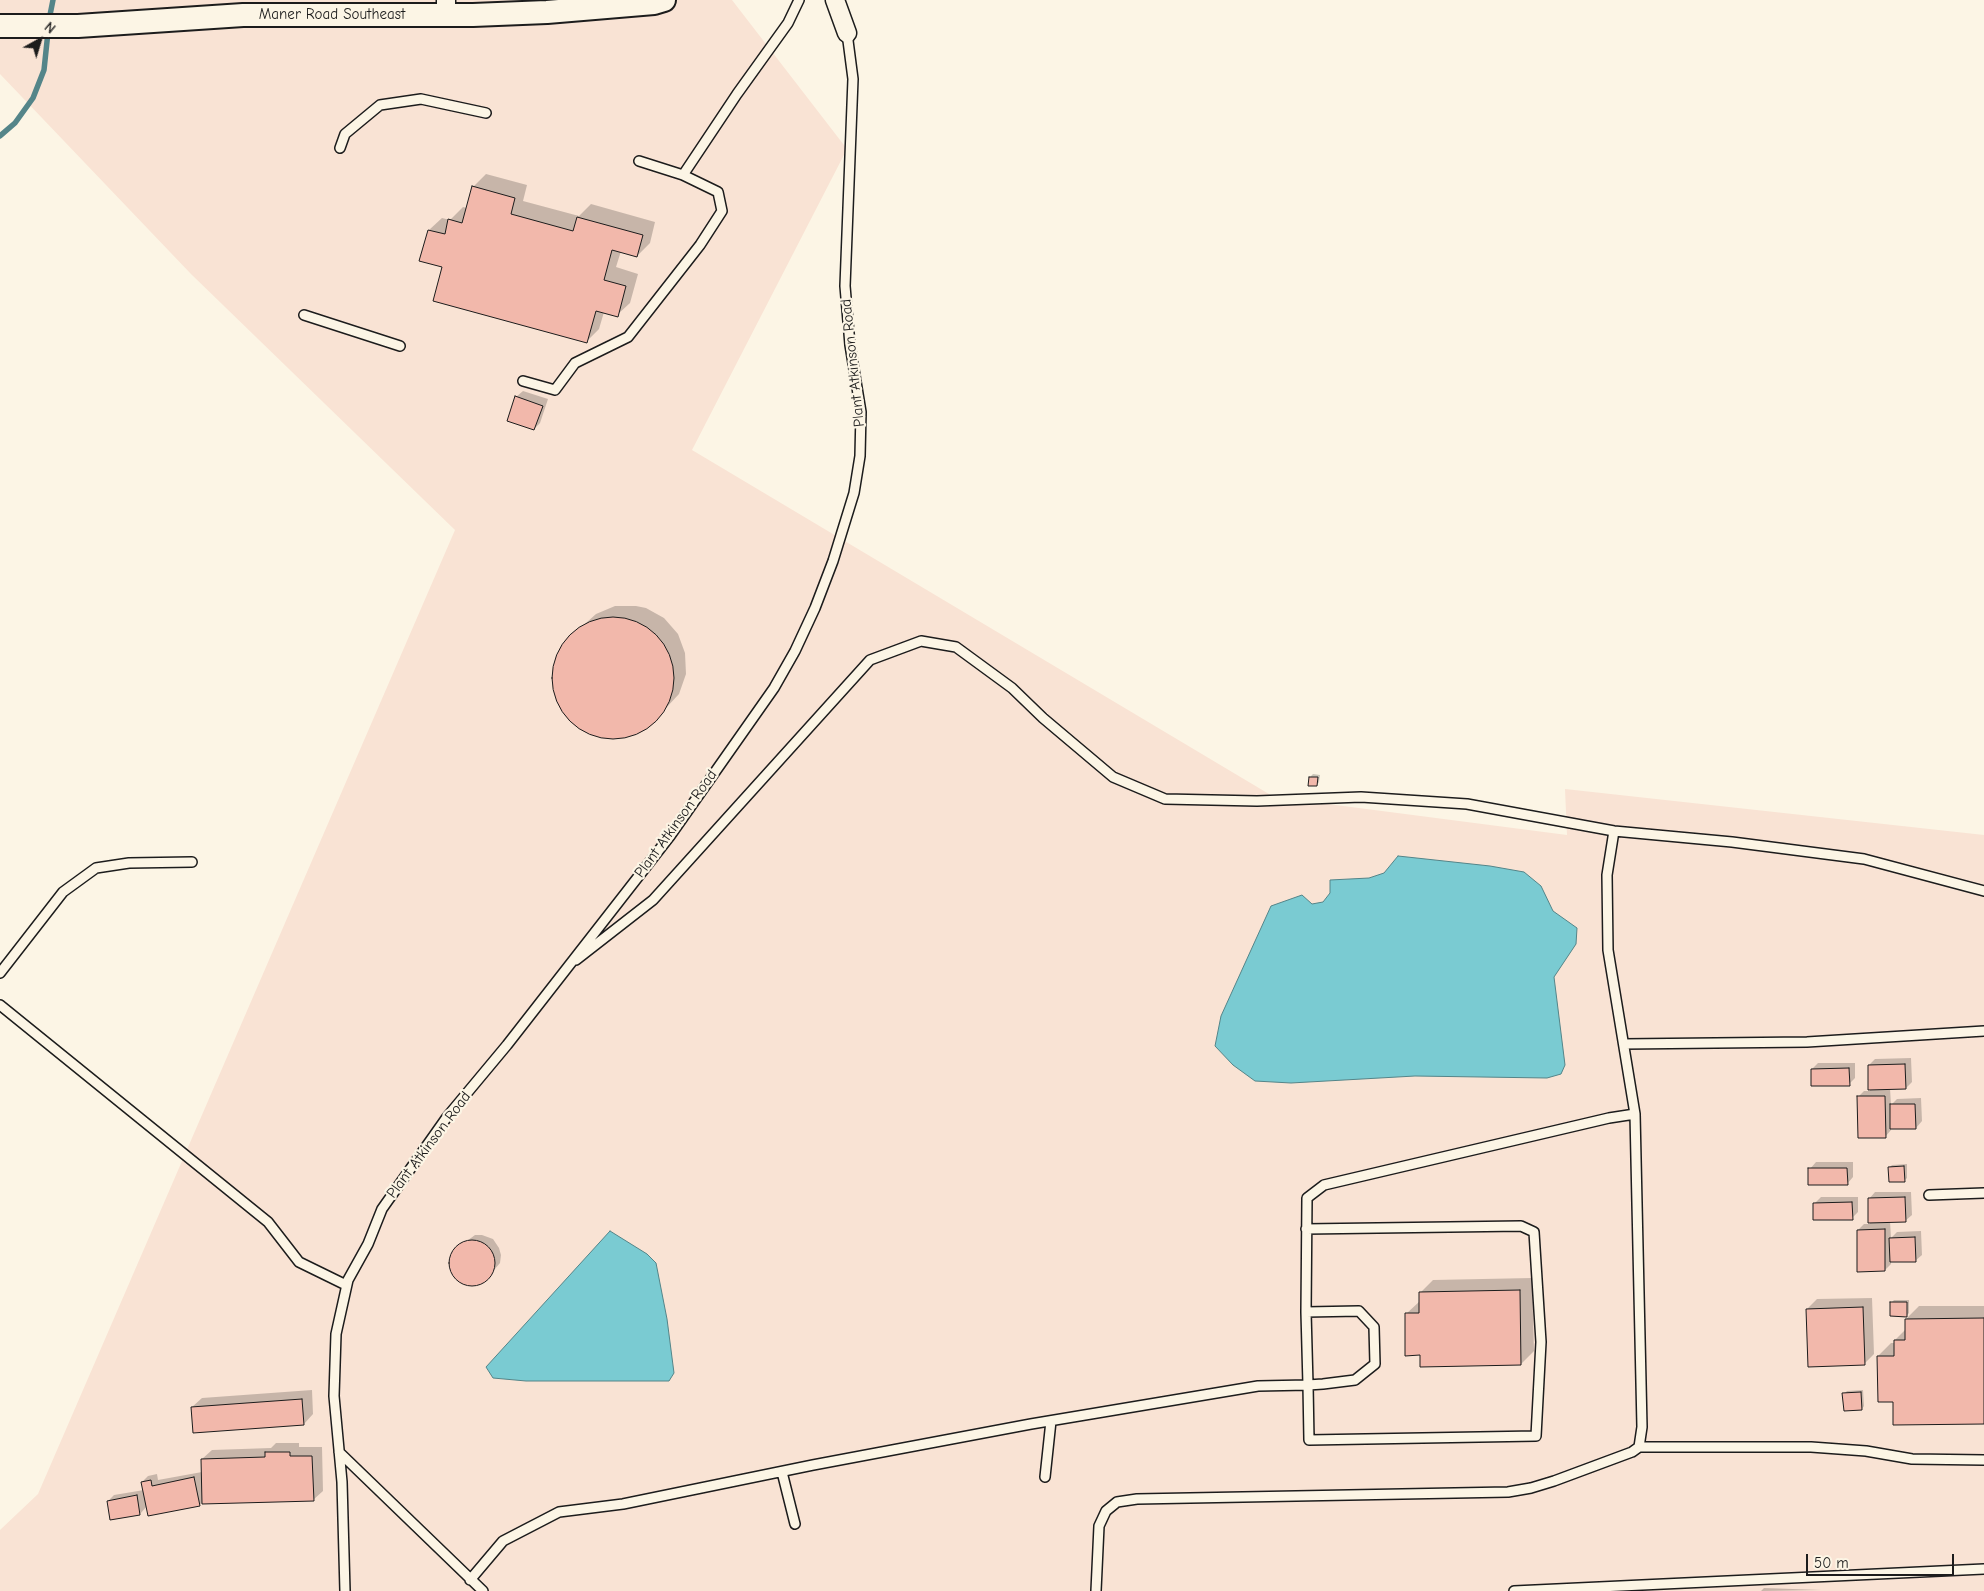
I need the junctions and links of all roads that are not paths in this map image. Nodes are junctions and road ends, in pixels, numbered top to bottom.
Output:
1 (664, 0) edge
2 (800, 0) edge
3 (835, 0) edge
4 (446, 8) edge
5 (0, 26) edge
6 (848, 33) joint
7 (486, 114) dead end
8 (340, 148) dead end
9 (639, 161) dead end
10 (683, 175) junction
11 (304, 315) dead end
12 (400, 346) dead end
13 (524, 381) dead end
14 (1614, 831) junction
15 (192, 862) dead end
16 (1984, 891) edge
17 (566, 968) junction
18 (0, 973) edge
19 (0, 1006) edge
20 (1984, 1031) edge
21 (1624, 1044) junction
22 (1635, 1114) junction
23 (1984, 1193) edge
24 (1928, 1195) dead end
25 (1306, 1229) junction
26 (346, 1286) junction
27 (1306, 1312) junction
28 (1308, 1385) junction
29 (1051, 1421) junction
30 (1639, 1447) junction
31 (339, 1452) junction
32 (1984, 1460) edge
33 (782, 1472) junction
34 (1045, 1477) dead end
35 (795, 1524) dead end
36 (1984, 1568) edge
37 (470, 1580) junction
38 (345, 1591) edge
39 (483, 1591) edge
40 (1096, 1591) edge
41 (1514, 1591) edge

1 - 4 street, Maner Road Southeast
2 - 10 lane
3 - 6 street, Plant Atkinson Road
4 - 5 street, Maner Road Southeast
6 - 17 lane, Plant Atkinson Road
7 - 8 lane
9 - 10 lane
10 - 13 lane
11 - 12 lane
14 - 16 lane
14 - 17 lane
14 - 21 lane
15 - 18 lane
17 - 26 lane, Plant Atkinson Road
19 - 26 lane
20 - 21 lane
21 - 22 lane
22 - 25 lane
22 - 30 lane
23 - 24 lane
25 - 27 lane
25 - 28 lane
26 - 31 lane, Plant Atkinson Road
27 - 28 lane
27 - 28 lane
28 - 29 lane
29 - 33 lane
29 - 34 lane
30 - 32 lane
30 - 40 lane
31 - 37 lane
31 - 38 lane, Plant Atkinson Road
33 - 35 lane
33 - 37 lane
36 - 41 lane
37 - 39 lane

